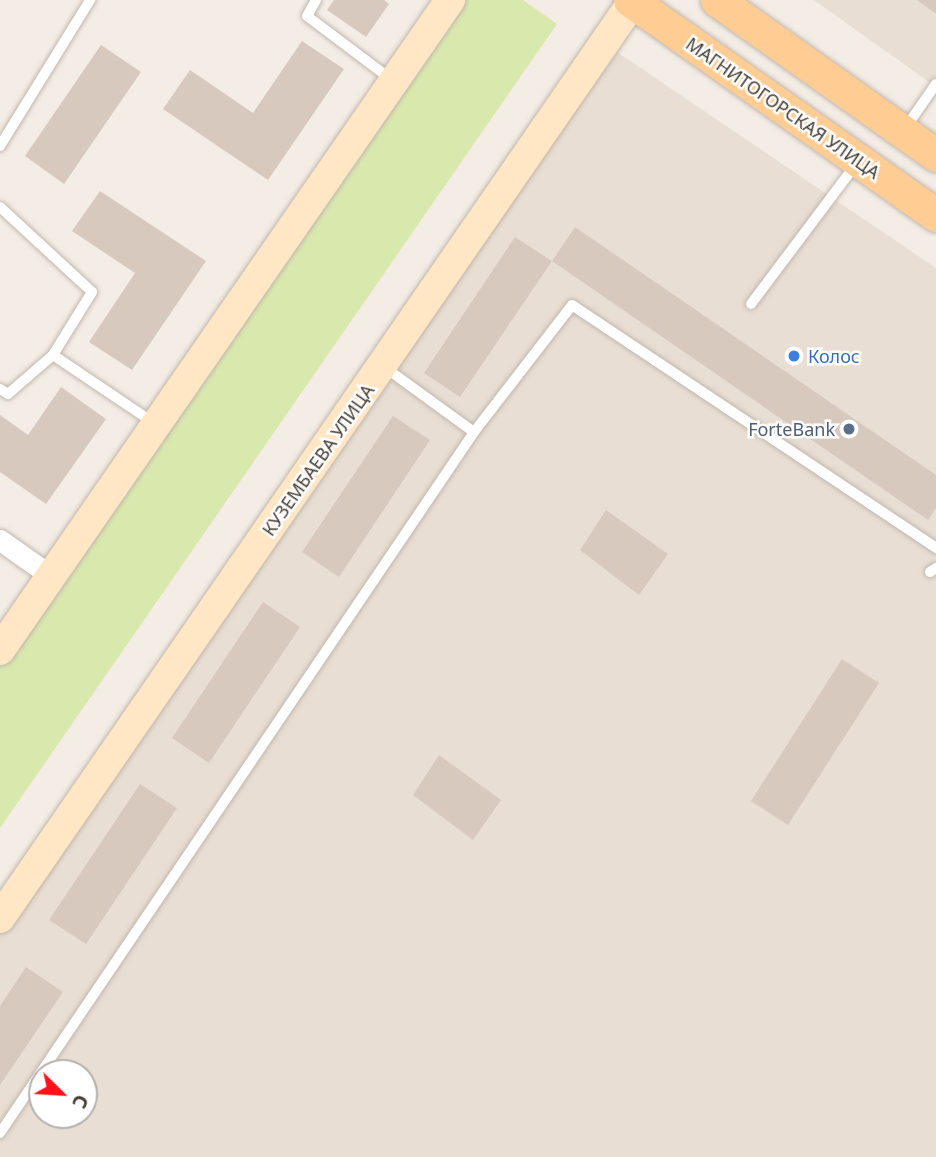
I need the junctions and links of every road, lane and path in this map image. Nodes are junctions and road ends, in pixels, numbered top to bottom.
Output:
1 (90, 0) edge
2 (316, 0) edge
3 (450, 0) edge
4 (717, 0) edge
5 (632, 1) edge
6 (394, 81) junction
7 (936, 84) edge
8 (902, 132) junction
9 (0, 146) edge
10 (936, 155) edge
11 (859, 161) junction
12 (0, 206) edge
13 (936, 215) edge
14 (751, 304) dead end
15 (53, 355) junction
16 (383, 366) junction
17 (0, 389) edge
18 (156, 425) junction
19 (474, 432) junction
20 (0, 540) edge
21 (936, 548) edge
22 (51, 576) junction
23 (0, 650) edge
24 (0, 918) edge
25 (0, 1133) edge

1 - 9 lane
2 - 6 lane
3 - 6 street
4 - 8 main road
5 - 11 main road, МАГНИТОГОРСКАЯ УЛИЦА
5 - 16 street, КУЗЕМБАЕВА УЛИЦА
6 - 18 street
7 - 8 lane
8 - 10 main road
11 - 13 main road, МАГНИТОГОРСКАЯ УЛИЦА
11 - 14 lane
12 - 15 lane
15 - 17 lane
15 - 18 lane
16 - 19 lane
16 - 24 street, КУЗЕМБАЕВА УЛИЦА
18 - 22 street
19 - 21 lane
19 - 25 lane
20 - 22 street
22 - 23 street

